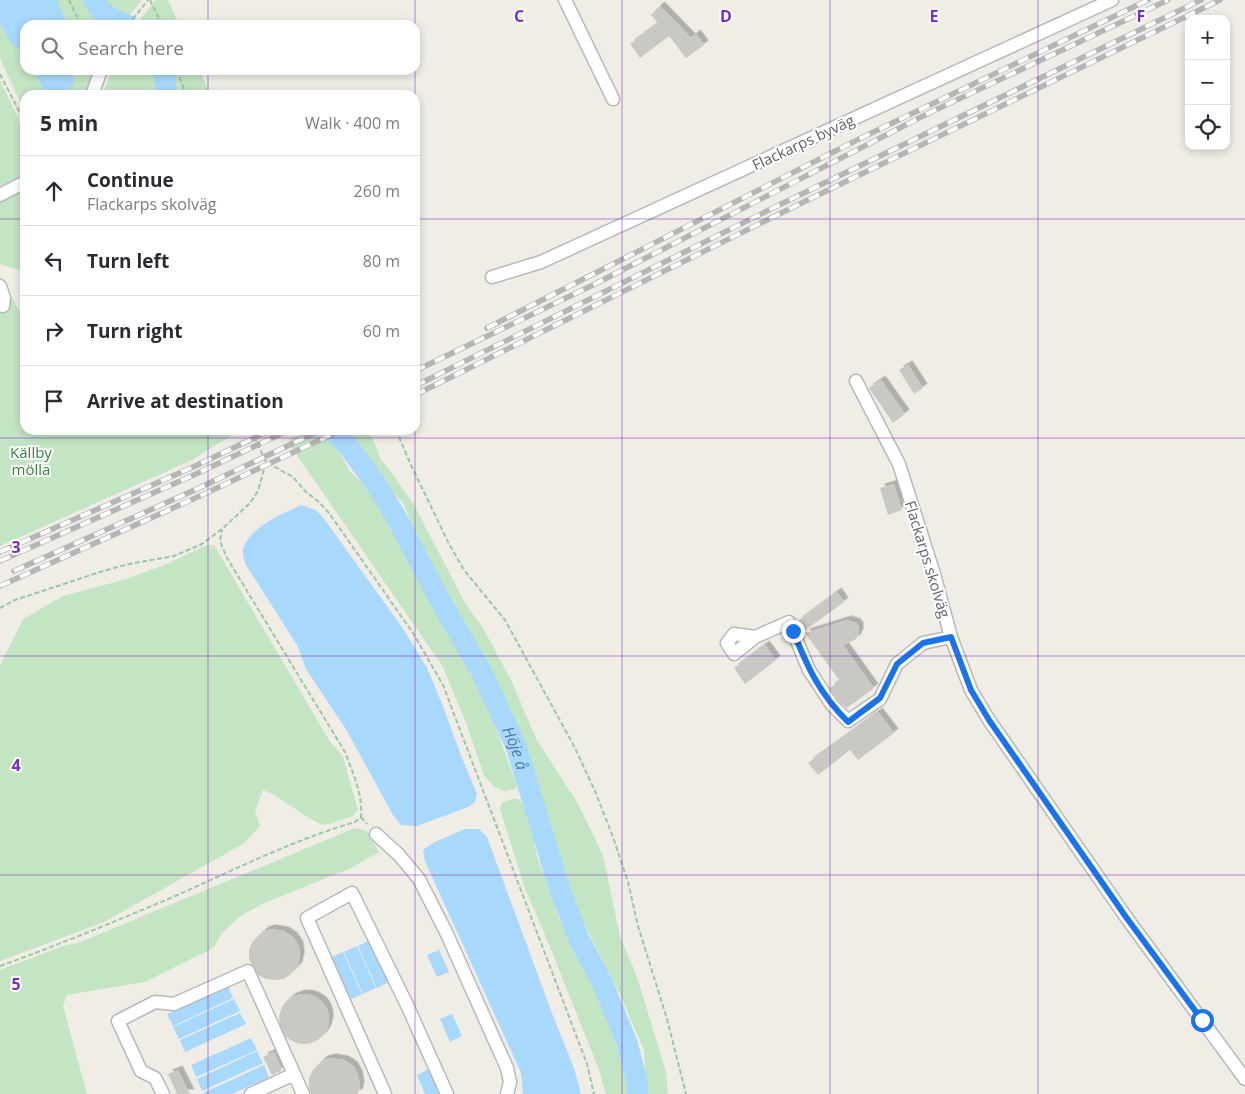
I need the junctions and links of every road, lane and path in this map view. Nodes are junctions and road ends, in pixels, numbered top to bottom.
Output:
1 (69, 0) edge
2 (149, 0) edge
3 (565, 0) edge
4 (1112, 0) edge
5 (79, 20) edge
6 (132, 20) edge
7 (159, 20) edge
8 (0, 74) edge
9 (99, 75) edge
10 (179, 75) edge
11 (94, 90) edge
12 (184, 90) edge
13 (613, 99) dead end
14 (20, 113) edge
15 (20, 185) edge
16 (0, 195) edge
17 (492, 277) dead end
18 (0, 286) edge
19 (3, 306) dead end
20 (856, 380) dead end
21 (253, 435) edge
22 (398, 435) edge
23 (266, 462) junction
24 (222, 529) junction
25 (0, 608) edge
26 (755, 637) dead end
27 (951, 637) junction
28 (376, 834) dead end
29 (0, 966) edge
30 (294, 1074) junction
31 (1245, 1079) edge
32 (163, 1094) edge
33 (251, 1094) edge
34 (303, 1094) edge
35 (385, 1094) edge
36 (447, 1094) edge
37 (507, 1094) edge
38 (594, 1094) edge
39 (686, 1094) edge

1 - 5 path
2 - 6 path
2 - 7 path
3 - 13 street
4 - 17 street, Flackarps byväg
8 - 14 path
9 - 11 street
10 - 12 path
15 - 16 street
18 - 19 street
20 - 27 street, Flackarps skolväg
21 - 23 path
22 - 39 path
23 - 24 path
23 - 38 path
24 - 25 path
24 - 29 path
26 - 27 street
27 - 31 street, Flackarps skolväg
28 - 37 street
30 - 32 street
30 - 33 street
30 - 34 street
35 - 36 street

